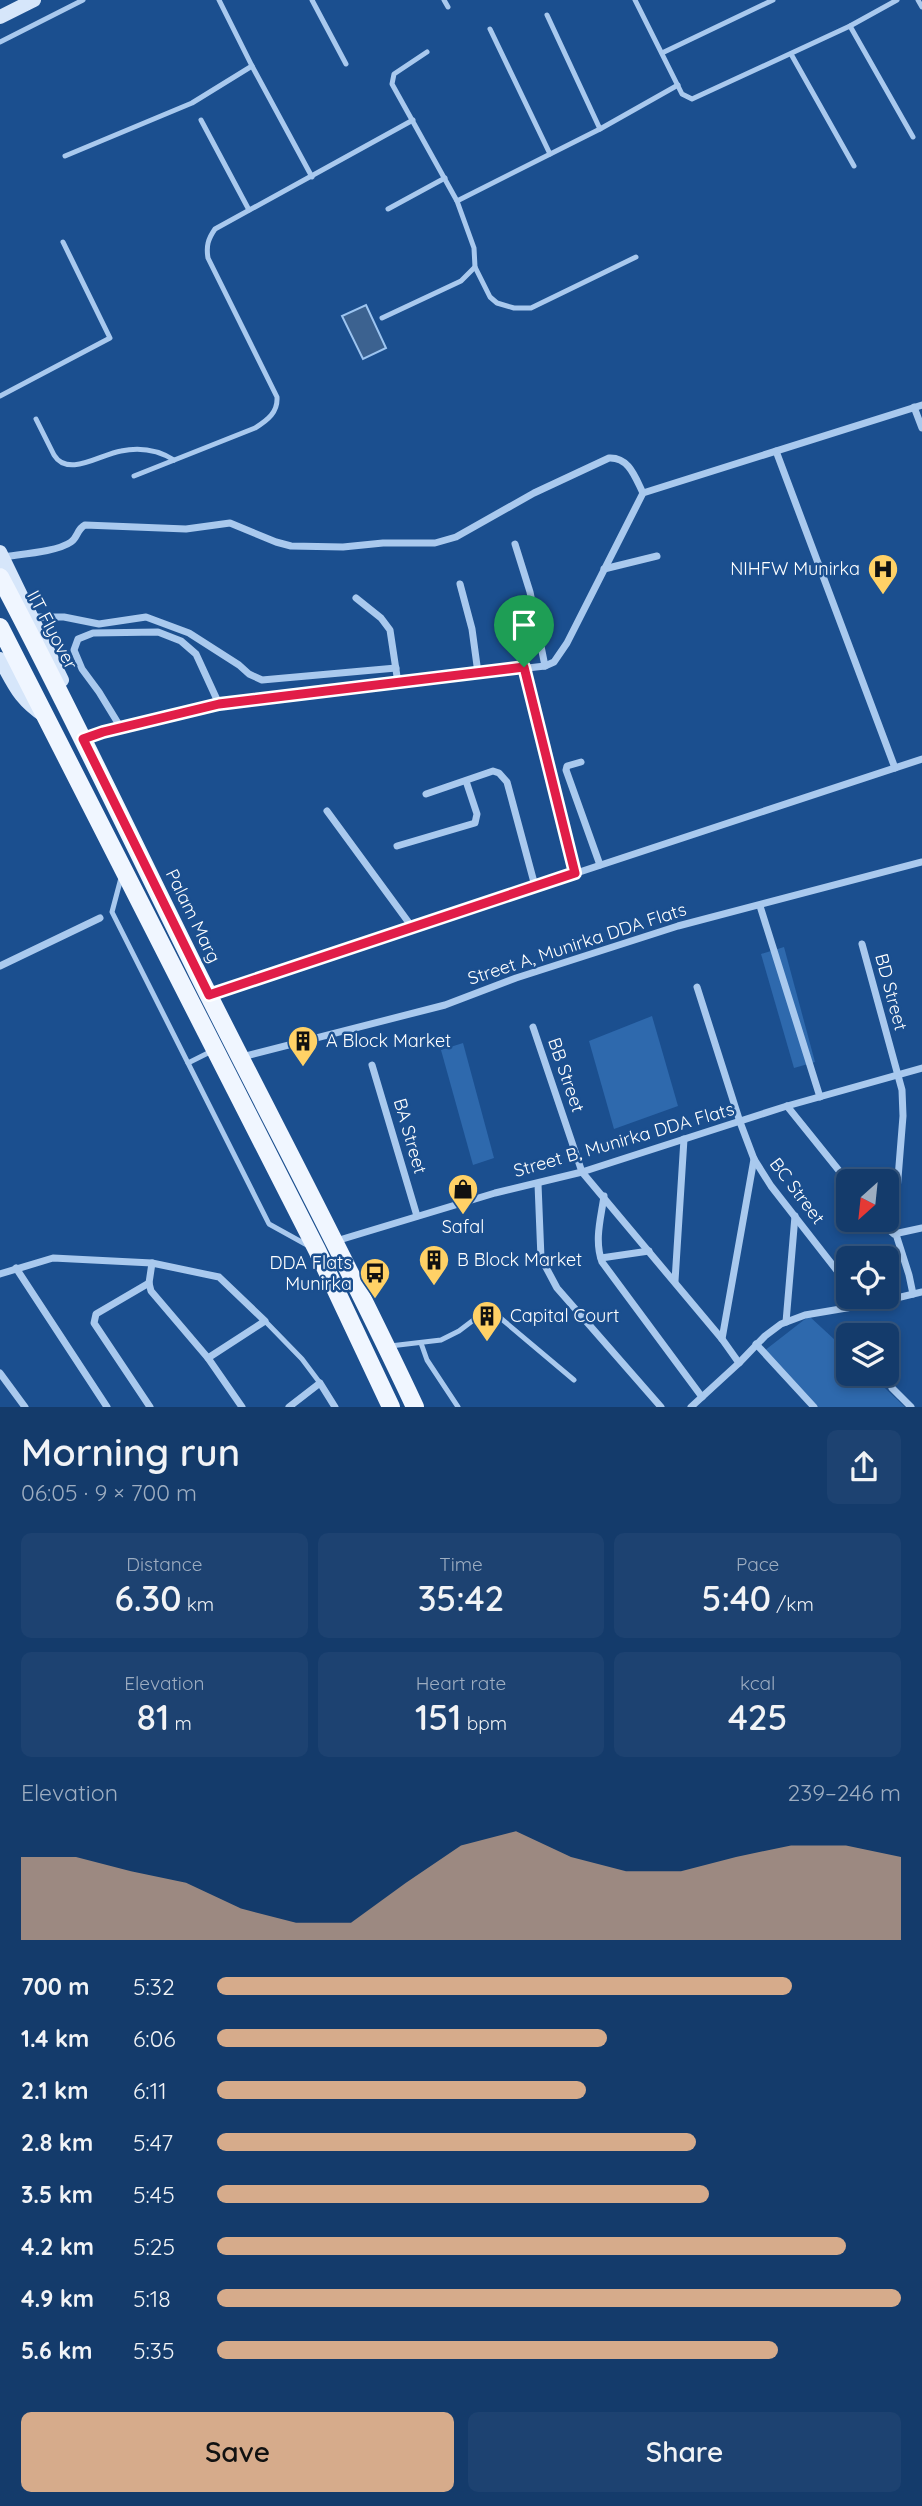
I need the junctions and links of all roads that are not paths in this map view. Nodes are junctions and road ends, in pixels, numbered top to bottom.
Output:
1 (34, 0) edge
2 (83, 0) edge
3 (219, 0) edge
4 (313, 0) edge
5 (444, 0) edge
6 (635, 0) edge
7 (773, 0) edge
8 (897, 0) edge
9 (918, 0) edge
10 (922, 6) edge
11 (448, 7) dead end
12 (547, 15) dead end
13 (0, 17) edge
14 (850, 26) junction
15 (491, 29) dead end
16 (0, 41) edge
17 (427, 52) dead end
18 (662, 53) junction
19 (791, 54) junction
20 (346, 64) dead end
21 (252, 66) junction
22 (678, 85) junction
23 (201, 120) dead end
24 (413, 120) junction
25 (600, 129) junction
26 (913, 137) dead end
27 (550, 154) junction
28 (65, 156) dead end
29 (854, 166) dead end
30 (312, 177) junction
31 (445, 178) junction
32 (457, 201) junction
33 (249, 209) junction
34 (388, 209) dead end
35 (63, 242) dead end
36 (636, 257) dead end
37 (475, 267) junction
38 (382, 318) dead end
39 (0, 396) edge
40 (918, 406) edge
41 (36, 419) dead end
42 (922, 428) edge
43 (776, 451) junction
44 (174, 460) junction
45 (134, 476) dead end
46 (643, 493) junction
47 (515, 544) dead end
48 (1, 554) edge
49 (657, 556) dead end
50 (604, 569) junction
51 (0, 578) edge
52 (460, 584) dead end
53 (356, 598) dead end
54 (33, 617) junction
55 (0, 627) edge
56 (0, 659) edge
57 (545, 666) junction
58 (524, 667) junction
59 (396, 668) junction
60 (478, 673) junction
61 (398, 683) junction
62 (66, 701) junction
63 (219, 704) junction
64 (46, 717) junction
65 (121, 728) junction
66 (83, 739) junction
67 (922, 759) edge
68 (580, 762) dead end
69 (895, 768) junction
70 (467, 781) junction
71 (426, 794) dead end
72 (327, 811) dead end
73 (397, 846) dead end
74 (922, 862) edge
75 (600, 865) junction
76 (124, 869) junction
77 (575, 873) junction
78 (535, 886) junction
79 (760, 906) junction
80 (100, 918) dead end
81 (412, 927) junction
82 (862, 944) dead end
83 (0, 966) edge
84 (697, 987) dead end
85 (209, 995) junction
86 (533, 1027) dead end
87 (216, 1049) junction
88 (242, 1057) junction
89 (188, 1063) junction
90 (372, 1065) dead end
91 (922, 1068) edge
92 (898, 1075) junction
93 (820, 1097) junction
94 (787, 1106) junction
95 (740, 1122) junction
96 (684, 1139) junction
97 (754, 1159) junction
98 (838, 1169) edge
99 (582, 1172) junction
100 (538, 1184) junction
101 (604, 1196) junction
102 (416, 1216) junction
103 (795, 1216) junction
104 (922, 1228) edge
105 (892, 1232) edge
106 (894, 1234) junction
107 (335, 1241) junction
108 (317, 1250) junction
109 (649, 1251) junction
110 (601, 1258) junction
111 (152, 1263) junction
112 (16, 1268) junction
113 (836, 1269) edge
114 (0, 1275) edge
115 (675, 1282) junction
116 (149, 1283) junction
117 (922, 1292) edge
118 (913, 1294) junction
119 (899, 1297) edge
120 (840, 1309) edge
121 (265, 1321) junction
122 (786, 1322) junction
123 (722, 1339) junction
124 (421, 1343) junction
125 (756, 1344) junction
126 (387, 1347) junction
127 (208, 1358) junction
128 (739, 1363) junction
129 (0, 1373) edge
130 (574, 1380) dead end
131 (320, 1383) junction
132 (892, 1388) dead end
133 (702, 1397) junction
134 (25, 1407) edge
135 (107, 1407) edge
136 (150, 1407) edge
137 (242, 1407) edge
138 (289, 1407) edge
139 (335, 1407) edge
140 (391, 1407) edge
141 (415, 1407) edge
142 (458, 1407) edge
143 (661, 1407) edge
144 (691, 1407) edge
145 (814, 1407) edge
146 (911, 1407) edge

1 - 13 main road
2 - 16 lane
3 - 21 lane
4 - 20 lane
5 - 11 lane
6 - 18 lane
7 - 18 lane
8 - 14 lane
9 - 10 lane
12 - 25 lane
14 - 19 lane
14 - 26 lane
15 - 27 lane
17 - 24 lane
18 - 22 lane
19 - 22 lane
19 - 29 lane
21 - 28 lane
21 - 30 lane
22 - 25 lane
23 - 33 lane
24 - 30 lane
24 - 31 lane
25 - 27 lane
27 - 32 lane
30 - 33 lane
31 - 32 lane
31 - 34 lane
32 - 37 lane
33 - 44 lane
35 - 39 lane
36 - 37 lane
37 - 38 lane
40 - 42 street
40 - 43 street
41 - 44 lane
43 - 46 street
43 - 69 street
44 - 45 lane
46 - 48 street
46 - 50 street
47 - 57 street
48 - 54 main road, Palam Marg
49 - 50 street
50 - 57 street
51 - 62 main road, IIT Flyover
52 - 60 street
53 - 59 street
54 - 59 street
54 - 62 main road, Palam Marg
55 - 64 main road
56 - 64 main road
57 - 58 street
58 - 60 street
58 - 77 street
59 - 61 street
60 - 61 street
61 - 63 street
62 - 66 main road, Palam Marg
63 - 65 street
63 - 65 street
64 - 76 main road
65 - 66 street
66 - 85 main road, Palam Marg
67 - 69 street
68 - 75 street
69 - 75 street
70 - 71 street
70 - 73 street
70 - 78 street
72 - 81 street
74 - 79 street, Street A, Munirka DDA Flats
75 - 77 street
76 - 87 main road
76 - 89 lane
77 - 78 street
78 - 81 street
79 - 88 street, Street A, Munirka DDA Flats
79 - 93 street
80 - 83 street
81 - 85 street
82 - 92 street, BD Street
84 - 95 street, BC Street
85 - 88 main road, Palam Marg
86 - 99 street, BB Street
87 - 89 lane
87 - 108 main road
88 - 107 main road, Palam Marg
89 - 108 lane
90 - 102 street, BA Street
91 - 92 street, Street B, Munirka DDA Flats
92 - 93 street, Street B, Munirka DDA Flats
92 - 106 street, BD Street
93 - 94 street, Street B, Munirka DDA Flats
94 - 95 street, Street B, Munirka DDA Flats
94 - 98 street
95 - 96 street, Street B, Munirka DDA Flats
95 - 97 street, BC Street
96 - 99 street, Street B, Munirka DDA Flats
96 - 115 street
97 - 103 street, BC Street
97 - 123 street
99 - 100 street, Street B, Munirka DDA Flats
99 - 101 street
100 - 102 street, Street B, Munirka DDA Flats
100 - 143 street
101 - 109 street
101 - 110 street
102 - 107 street, Street B, Munirka DDA Flats
103 - 113 street, BC Street
103 - 122 street
104 - 106 street
105 - 106 street
106 - 118 street, BD Street
107 - 126 main road, Palam Marg
108 - 140 main road
109 - 110 street
109 - 115 street
110 - 133 street
111 - 112 street
111 - 116 street
111 - 121 street
112 - 114 street
112 - 135 street
115 - 123 street
116 - 127 street
116 - 136 street
117 - 118 street
118 - 119 street
120 - 122 street
121 - 127 street
121 - 131 lane
122 - 125 street
123 - 128 street
124 - 126 lane
124 - 130 lane
124 - 142 lane
125 - 128 street
125 - 145 street
126 - 141 main road, Palam Marg
127 - 137 street
128 - 133 street
129 - 134 street
131 - 138 street
131 - 139 street
132 - 146 street
133 - 144 street

